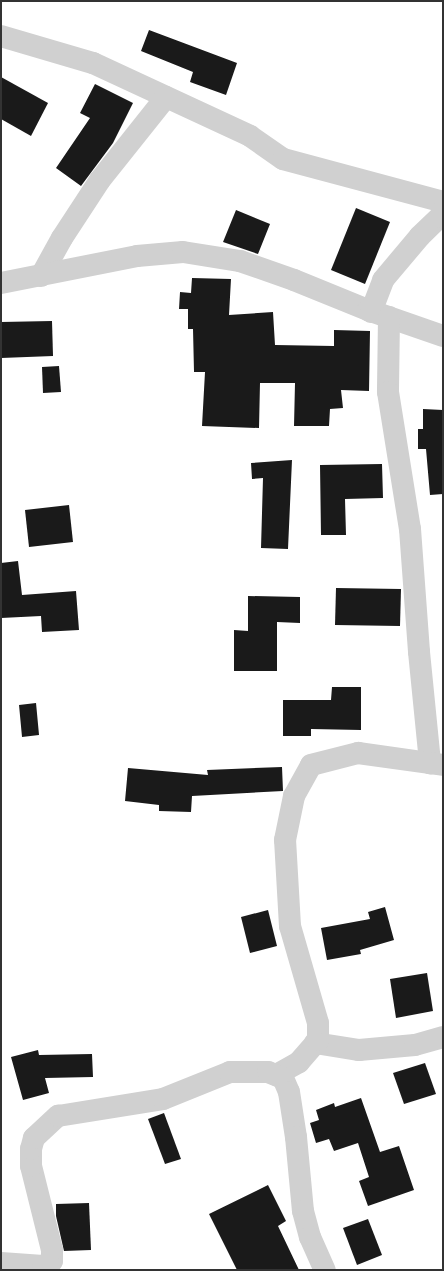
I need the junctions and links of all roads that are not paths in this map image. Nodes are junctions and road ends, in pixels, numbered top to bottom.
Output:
1 (1, 36) edge
2 (166, 97) junction
3 (443, 202) edge
4 (443, 211) edge
5 (41, 276) junction
6 (1, 283) edge
7 (380, 314) junction
8 (443, 336) edge
9 (436, 764) edge
10 (443, 1037) edge
11 (315, 1043) junction
12 (276, 1075) junction
13 (1, 1264) edge
14 (325, 1270) edge

1 - 2 street
2 - 3 street
2 - 5 street
4 - 7 street
5 - 6 street
5 - 7 street
7 - 8 street
7 - 9 street
9 - 11 street
10 - 11 street
11 - 12 street
12 - 13 street
12 - 14 street

